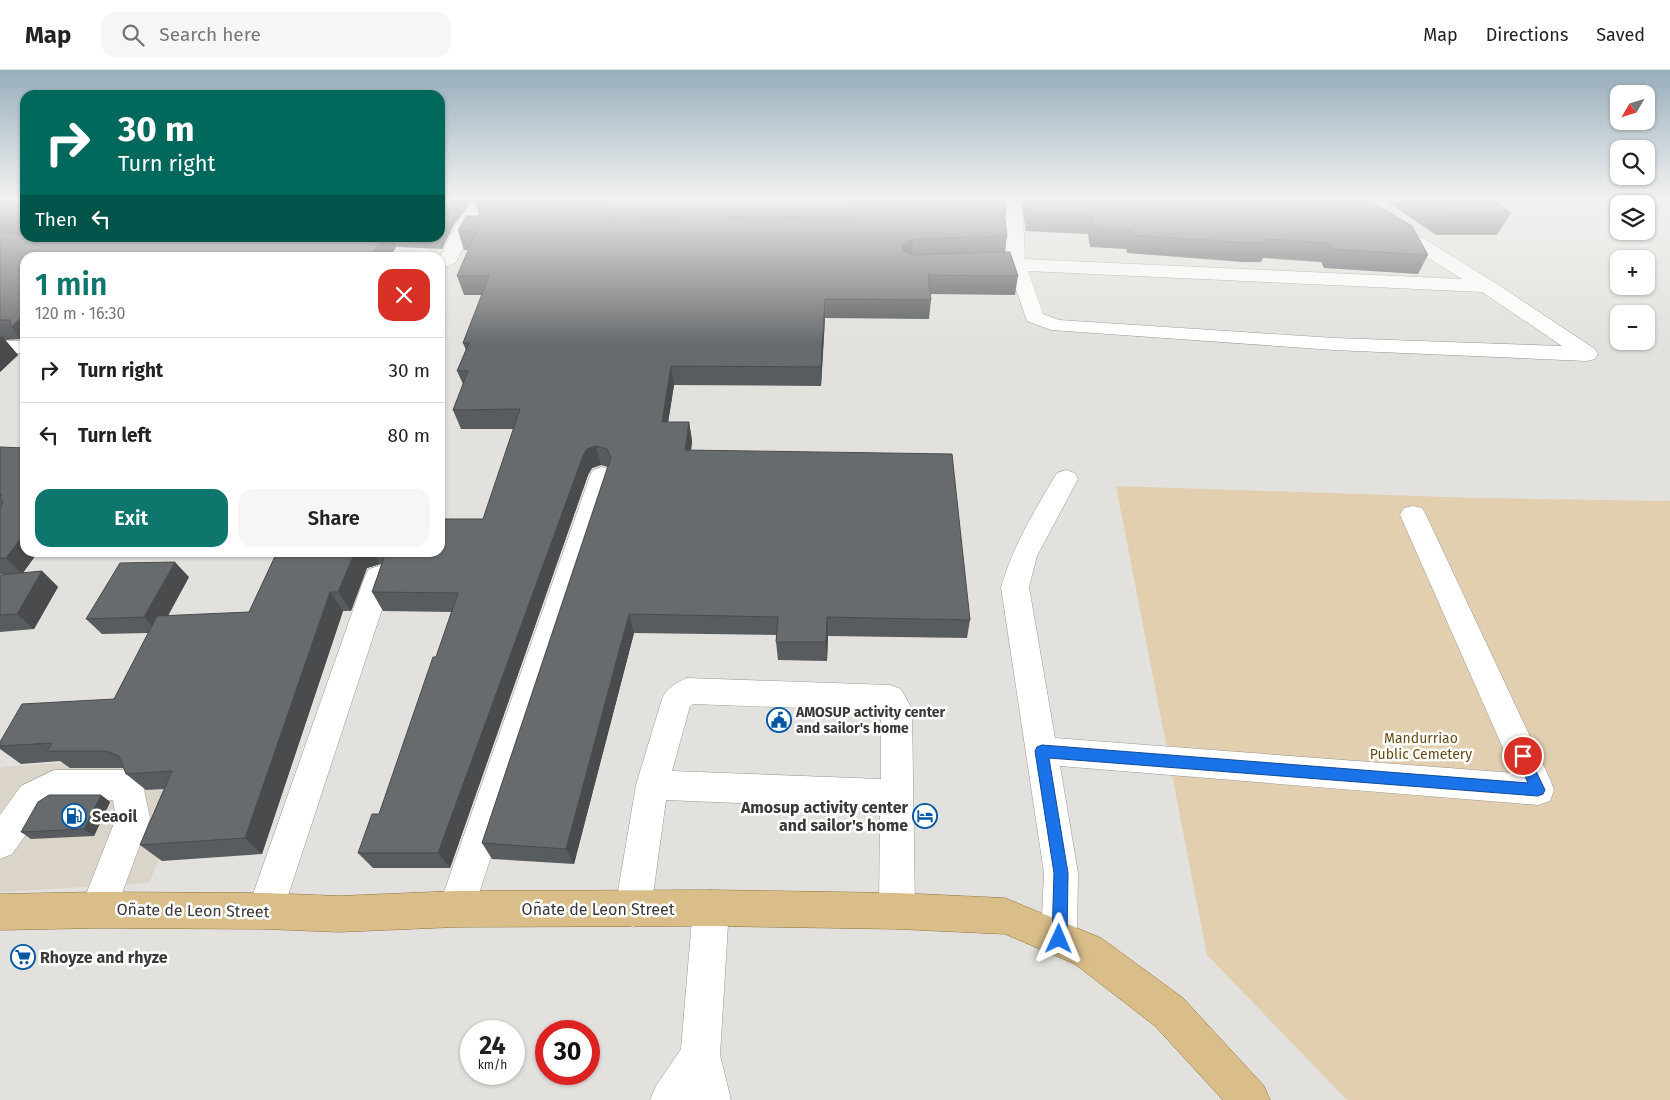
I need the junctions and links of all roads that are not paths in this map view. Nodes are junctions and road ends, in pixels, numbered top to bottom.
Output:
1 (454, 248) edge
2 (1015, 248) edge
3 (1426, 248) edge
4 (445, 261) edge
5 (1016, 263) junction
6 (978, 264) edge
7 (1487, 286) junction
8 (0, 347) edge
9 (20, 348) edge
10 (602, 476) dead end
11 (1066, 479) dead end
12 (1413, 515) dead end
13 (379, 576) edge
14 (1042, 751) junction
15 (652, 784) junction
16 (898, 795) junction
17 (0, 843) edge
18 (711, 908) junction
19 (456, 909) junction
20 (633, 909) junction
21 (98, 910) junction
22 (265, 911) junction
23 (897, 911) junction
24 (0, 912) edge
25 (1059, 939) junction
26 (700, 1055) junction
27 (670, 1100) edge
28 (711, 1100) edge
29 (1250, 1100) edge

1 - 4 street
2 - 5 street
3 - 7 street
5 - 6 street
5 - 7 street
5 - 7 street
8 - 9 street
10 - 19 street
11 - 14 street
12 - 14 street
13 - 22 street
14 - 25 street
15 - 16 street
15 - 16 street
15 - 20 street
16 - 23 street
17 - 21 street
18 - 20 main road, Oñate de Leon Street
18 - 23 main road, Oñate de Leon Street
18 - 26 street
19 - 20 main road, Oñate de Leon Street
19 - 22 main road, Oñate de Leon Street
21 - 22 main road, Oñate de Leon Street
21 - 24 main road, Oñate de Leon Street
23 - 25 main road, Oñate de Leon Street
25 - 29 main road, Oñate de Leon Street
26 - 27 street
26 - 28 street

